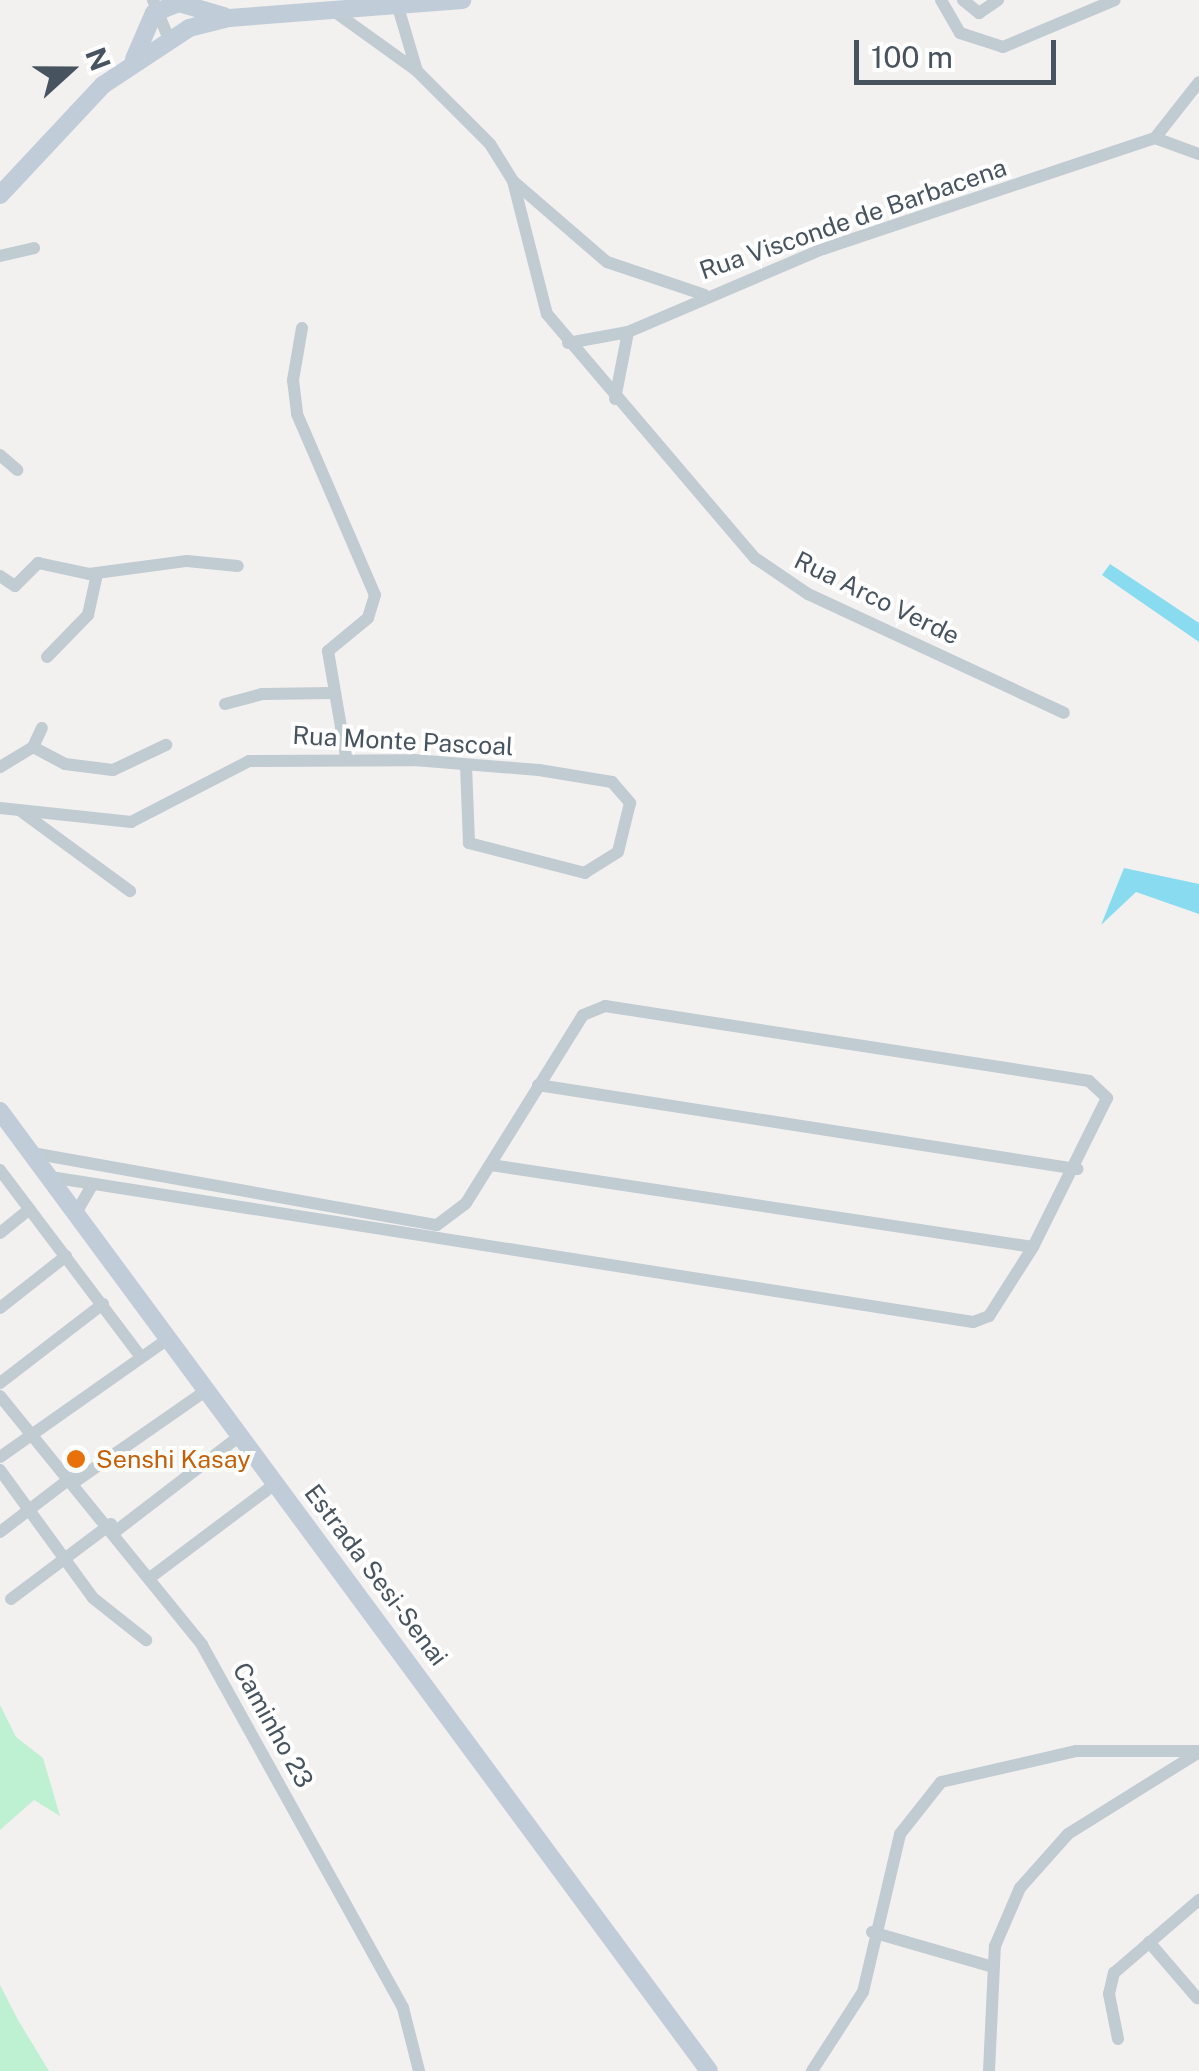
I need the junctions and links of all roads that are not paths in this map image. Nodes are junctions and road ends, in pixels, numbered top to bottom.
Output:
1 (462, 0) edge
2 (940, 0) edge
3 (963, 0) edge
4 (998, 0) edge
5 (1115, 0) edge
6 (178, 1) edge
7 (435, 2) edge
8 (154, 7) edge
9 (398, 7) junction
10 (325, 8) edge
11 (229, 18) junction
12 (189, 28) junction
13 (168, 37) junction
14 (133, 60) junction
15 (416, 71) junction
16 (1199, 82) edge
17 (1154, 138) junction
18 (1199, 154) edge
19 (513, 181) junction
20 (0, 195) edge
21 (34, 248) dead end
22 (0, 256) edge
23 (704, 295) junction
24 (302, 328) dead end
25 (628, 332) junction
26 (568, 343) junction
27 (615, 400) junction
28 (0, 455) edge
29 (17, 470) dead end
30 (238, 566) dead end
31 (97, 574) junction
32 (0, 576) edge
33 (47, 658) dead end
34 (332, 693) junction
35 (225, 704) dead end
36 (1064, 713) dead end
37 (42, 728) dead end
38 (166, 745) dead end
39 (33, 747) junction
40 (346, 756) junction
41 (466, 765) junction
42 (0, 767) edge
43 (0, 808) edge
44 (20, 810) junction
45 (130, 891) dead end
46 (538, 1085) junction
47 (0, 1111) edge
48 (32, 1153) junction
49 (491, 1165) junction
50 (0, 1170) edge
51 (1077, 1170) junction
52 (50, 1177) junction
53 (92, 1185) junction
54 (30, 1209) junction
55 (76, 1213) junction
56 (449, 1222) junction
57 (0, 1233) edge
58 (444, 1244) junction
59 (1033, 1247) junction
60 (66, 1256) junction
61 (103, 1304) junction
62 (0, 1308) edge
63 (168, 1339) junction
64 (142, 1357) junction
65 (0, 1383) edge
66 (207, 1390) junction
67 (0, 1396) edge
68 (32, 1434) junction
69 (242, 1436) junction
70 (0, 1457) edge
71 (0, 1470) edge
72 (74, 1479) junction
73 (276, 1483) junction
74 (31, 1509) junction
75 (114, 1527) junction
76 (0, 1532) edge
77 (64, 1556) junction
78 (152, 1577) junction
79 (12, 1598) dead end
80 (146, 1640) dead end
81 (1199, 1752) edge
82 (1199, 1900) edge
83 (872, 1932) junction
84 (1149, 1942) junction
85 (993, 1967) junction
86 (1197, 1998) edge
87 (1118, 2039) dead end
88 (419, 2071) edge
89 (709, 2071) edge
90 (812, 2071) edge
91 (989, 2071) edge

1 - 7 street
2 - 5 street
3 - 4 street
6 - 8 street
6 - 11 street
6 - 12 street
7 - 9 street
8 - 13 street
8 - 14 street
9 - 10 street
9 - 15 street
10 - 11 street
10 - 15 street
11 - 12 street
12 - 13 street
13 - 14 street
14 - 20 street
15 - 19 street
16 - 17 street
17 - 18 street
17 - 23 street, Rua Visconde de Barbacena
19 - 23 street
19 - 26 street, Rua Arco Verde
21 - 22 street
23 - 25 street, Rua Visconde de Barbacena
24 - 34 street
25 - 26 street, Rua Visconde de Barbacena
25 - 27 street
26 - 27 street, Rua Arco Verde
27 - 36 street, Rua Arco Verde
28 - 29 street
30 - 31 street
31 - 32 street
31 - 33 street
34 - 35 street
34 - 40 street
37 - 39 street
38 - 39 street
39 - 42 street
40 - 41 street, Rua Monte Pascoal
40 - 44 street, Rua Monte Pascoal
41 - 41 street, Rua Monte Pascoal
43 - 44 street, Rua Monte Pascoal
44 - 45 street
46 - 49 street
46 - 51 street
46 - 51 street
47 - 48 street, Estrada Sesi-Senai
48 - 52 street, Estrada Sesi-Senai
48 - 56 street
49 - 56 street
49 - 59 street
50 - 54 street
51 - 59 street
52 - 53 street
52 - 55 street, Estrada Sesi-Senai
53 - 55 street
53 - 58 street
54 - 57 street
54 - 60 street
55 - 63 street, Estrada Sesi-Senai
56 - 58 street
58 - 59 street
60 - 61 street
60 - 62 street
61 - 64 street
61 - 65 street
63 - 64 street
63 - 66 street, Estrada Sesi-Senai
64 - 68 street
66 - 69 street, Estrada Sesi-Senai
66 - 72 street
67 - 68 street, Caminho 23
68 - 70 street
68 - 72 street, Caminho 23
69 - 73 street, Estrada Sesi-Senai
69 - 75 street
71 - 74 street
72 - 74 street
72 - 75 street, Caminho 23
73 - 78 street
73 - 89 street, Estrada Sesi-Senai
74 - 76 street
74 - 77 street
75 - 77 street
75 - 78 street, Caminho 23
77 - 79 street
77 - 80 street
78 - 88 street, Caminho 23
81 - 83 street
81 - 85 street
82 - 84 street
83 - 85 street
83 - 90 street
84 - 86 street
84 - 87 street
85 - 91 street

